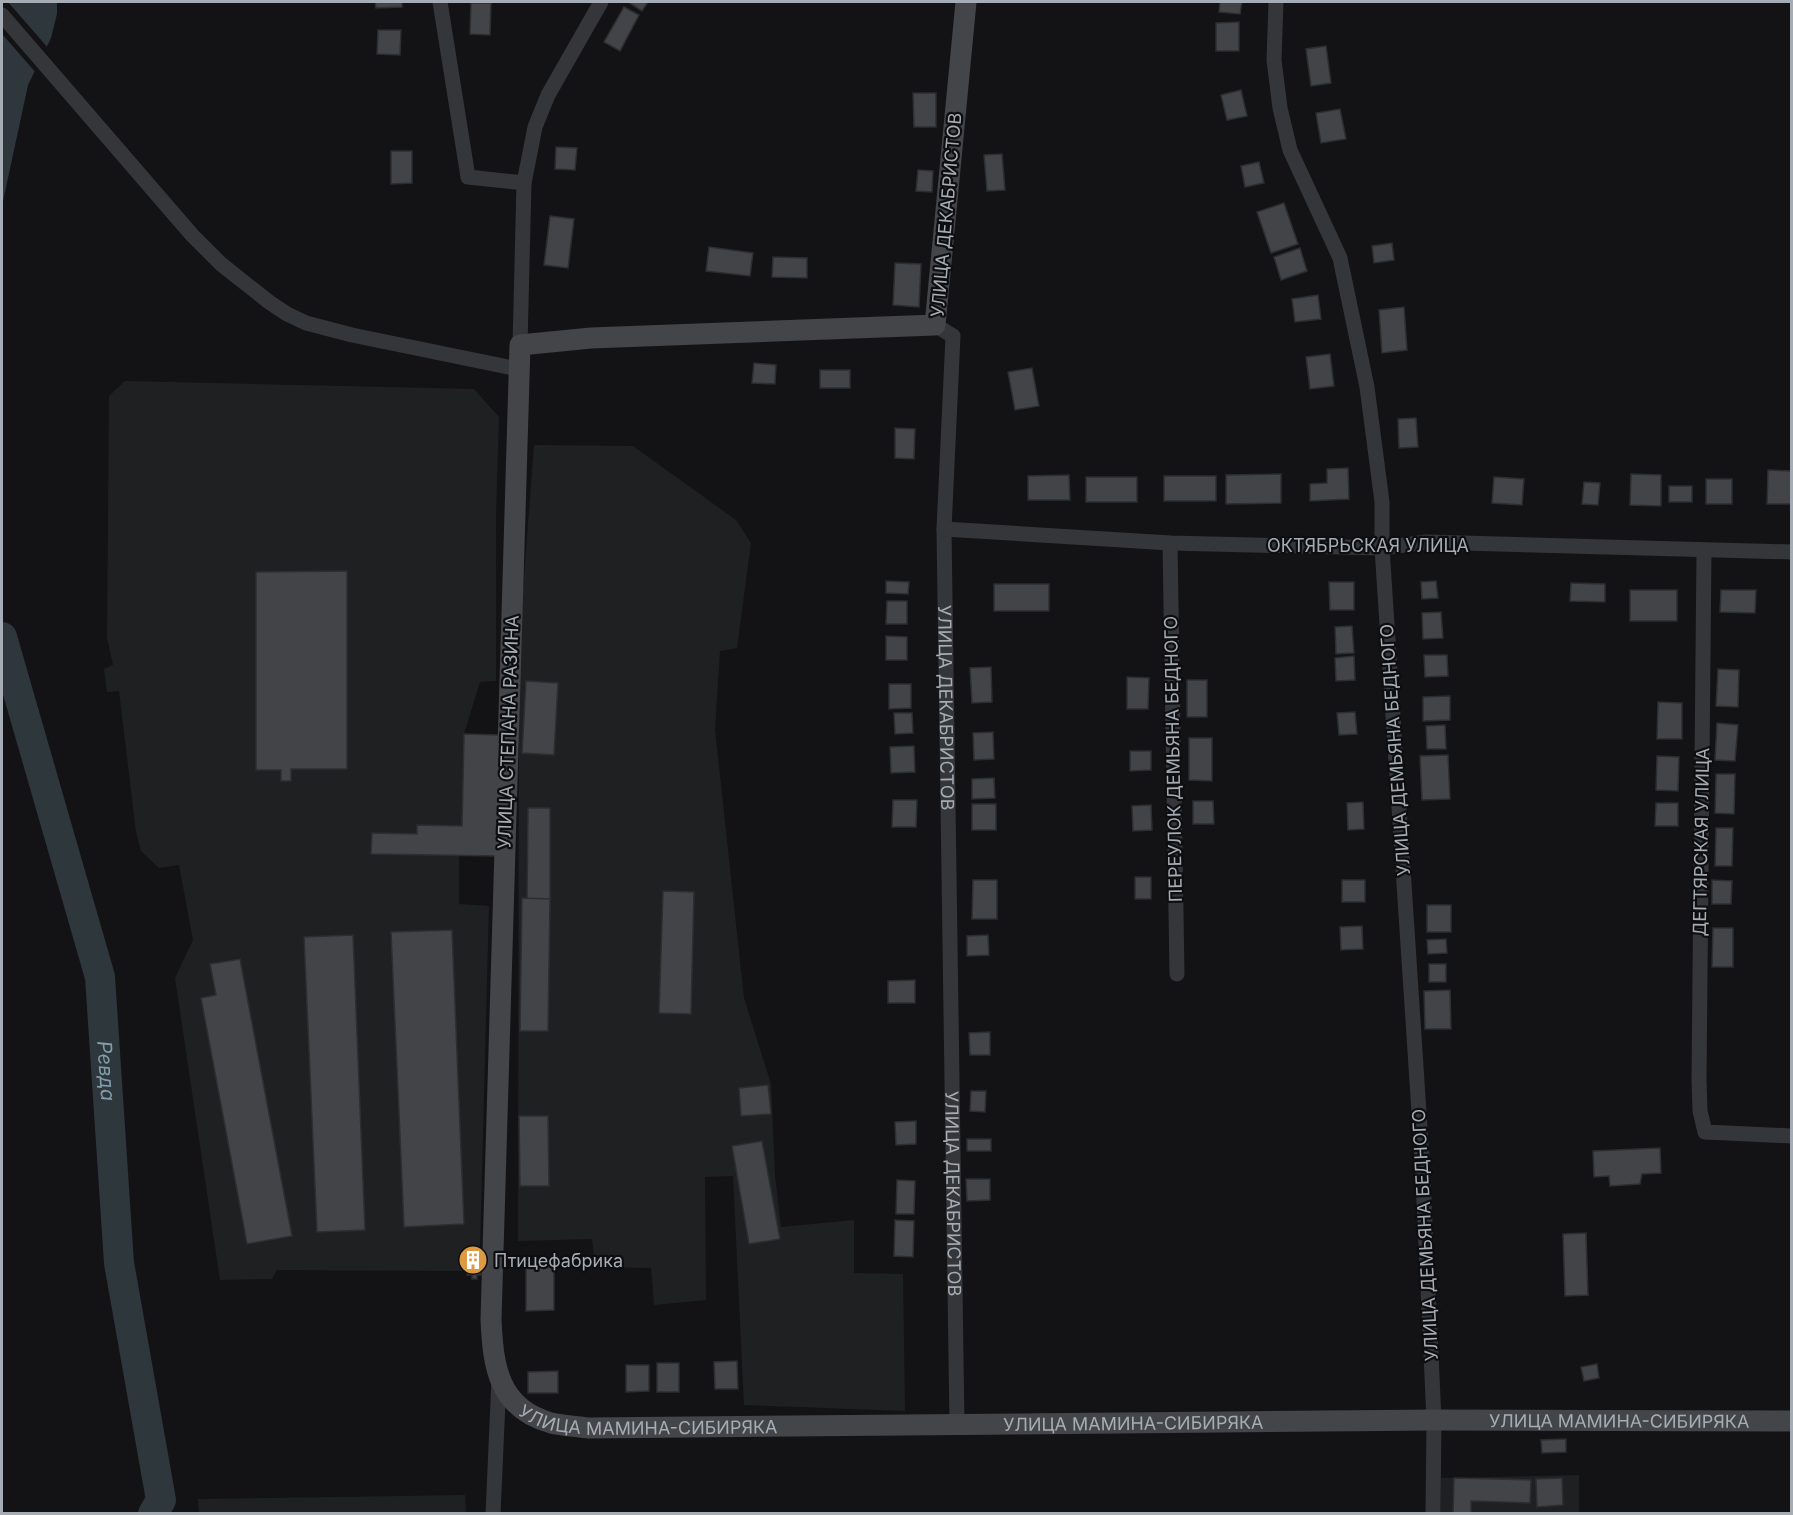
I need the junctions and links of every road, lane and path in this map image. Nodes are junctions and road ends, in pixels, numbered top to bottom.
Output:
1 (440, 2) edge
2 (601, 2) edge
3 (966, 2) edge
4 (1276, 2) edge
5 (2, 15) edge
6 (524, 183) junction
7 (935, 325) junction
8 (520, 345) junction
9 (518, 369) junction
10 (944, 529) junction
11 (1170, 543) junction
12 (1382, 548) junction
13 (1704, 551) junction
14 (1791, 552) edge
15 (1177, 974) dead end
16 (1791, 1136) edge
17 (499, 1377) junction
18 (1434, 1420) junction
19 (1791, 1422) edge
20 (957, 1426) junction
21 (493, 1514) edge
22 (1433, 1514) edge

1 - 6 street
2 - 6 street, УЛИЦА СТЕПАНА РАЗИНА
3 - 7 street, УЛИЦА ДЕКАБРИСТОВ
4 - 12 street, УЛИЦА ДЕМЬЯНА БЕДНОГО
5 - 9 street
6 - 8 street, УЛИЦА СТЕПАНА РАЗИНА
7 - 8 street
7 - 10 street, УЛИЦА ДЕКАБРИСТОВ
8 - 9 street, УЛИЦА СТЕПАНА РАЗИНА
9 - 17 street, УЛИЦА СТЕПАНА РАЗИНА
10 - 11 street, ОКТЯБРЬСКАЯ УЛИЦА
10 - 20 street, УЛИЦА ДЕКАБРИСТОВ
11 - 12 street, ОКТЯБРЬСКАЯ УЛИЦА
11 - 15 street, ПЕРЕУЛОК ДЕМЬЯНА БЕДНОГО
12 - 13 street, ОКТЯБРЬСКАЯ УЛИЦА
12 - 18 street, УЛИЦА ДЕМЬЯНА БЕДНОГО
13 - 14 street, ОКТЯБРЬСКАЯ УЛИЦА
13 - 16 street, ДЕГТЯРСКАЯ УЛИЦА
17 - 20 street, УЛИЦА МАМИНА-СИБИРЯКА
17 - 21 street, УЛИЦА СТЕПАНА РАЗИНА
18 - 19 street, УЛИЦА МАМИНА-СИБИРЯКА
18 - 20 street, УЛИЦА МАМИНА-СИБИРЯКА
18 - 22 street, УЛИЦА ДЕМЬЯНА БЕДНОГО

